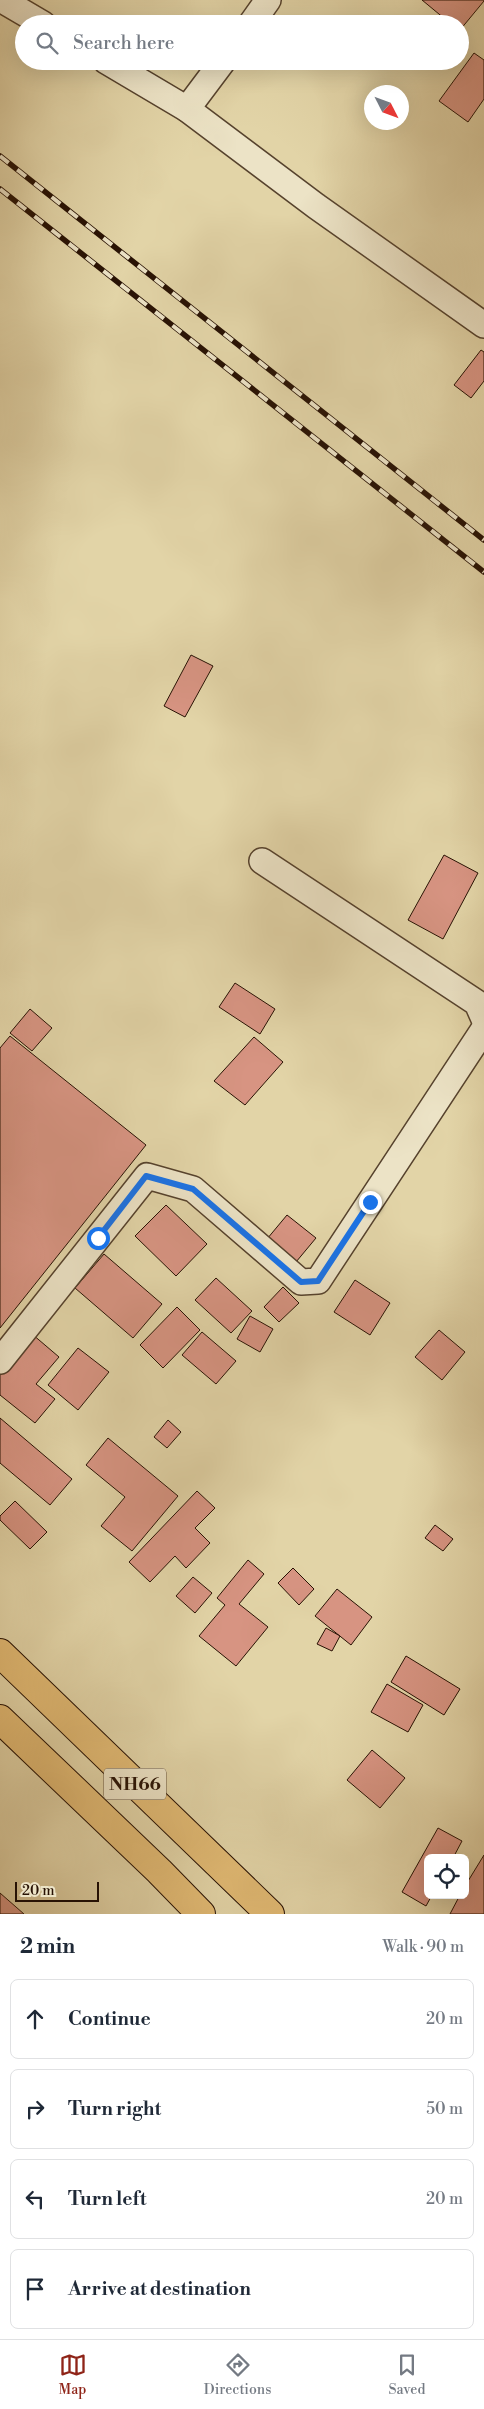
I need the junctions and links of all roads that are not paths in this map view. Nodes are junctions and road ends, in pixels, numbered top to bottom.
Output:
1 (2, 0) edge
2 (268, 0) edge
3 (28, 15) edge
4 (257, 15) edge
5 (121, 70) edge
6 (216, 70) edge
7 (187, 109) junction
8 (484, 325) edge
9 (262, 861) dead end
10 (484, 1019) edge
11 (484, 1029) edge
12 (0, 1361) edge
13 (0, 1653) edge
14 (0, 1719) edge
15 (201, 1914) edge
16 (270, 1914) edge

1 - 3 street
2 - 4 street
5 - 7 street
6 - 7 street
7 - 8 street
9 - 10 street
11 - 12 street
13 - 16 highway, NH66
14 - 15 highway, NH66

